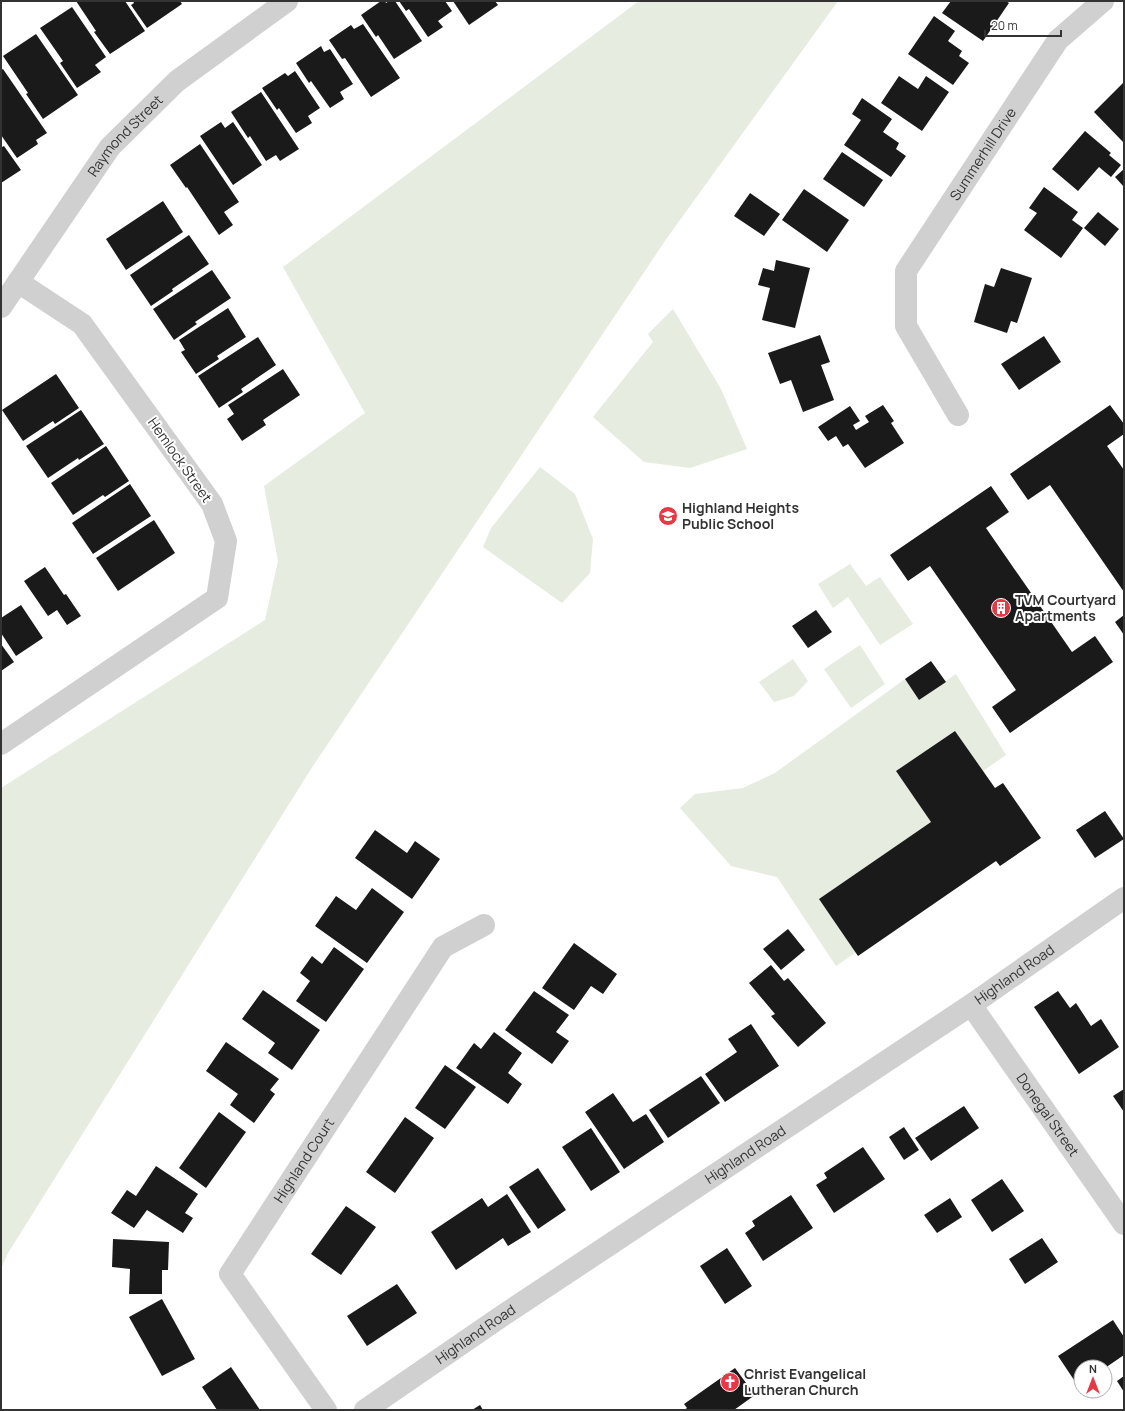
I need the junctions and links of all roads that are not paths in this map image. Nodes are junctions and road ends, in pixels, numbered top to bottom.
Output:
1 (287, 1) edge
2 (1103, 1) edge
3 (18, 282) junction
4 (1, 307) edge
5 (958, 415) dead end
6 (1, 744) edge
7 (1124, 898) edge
8 (484, 925) dead end
9 (971, 1006) junction
10 (1124, 1224) edge
11 (326, 1410) edge
12 (366, 1410) edge

1 - 3 street, Raymond Street
2 - 5 street, Summerhill Drive
3 - 4 street, Raymond Street
3 - 6 street, Hemlock Street
7 - 9 street, Highland Road
8 - 11 street, Highland Court
9 - 10 street, Donegal Street
9 - 12 street, Highland Road

